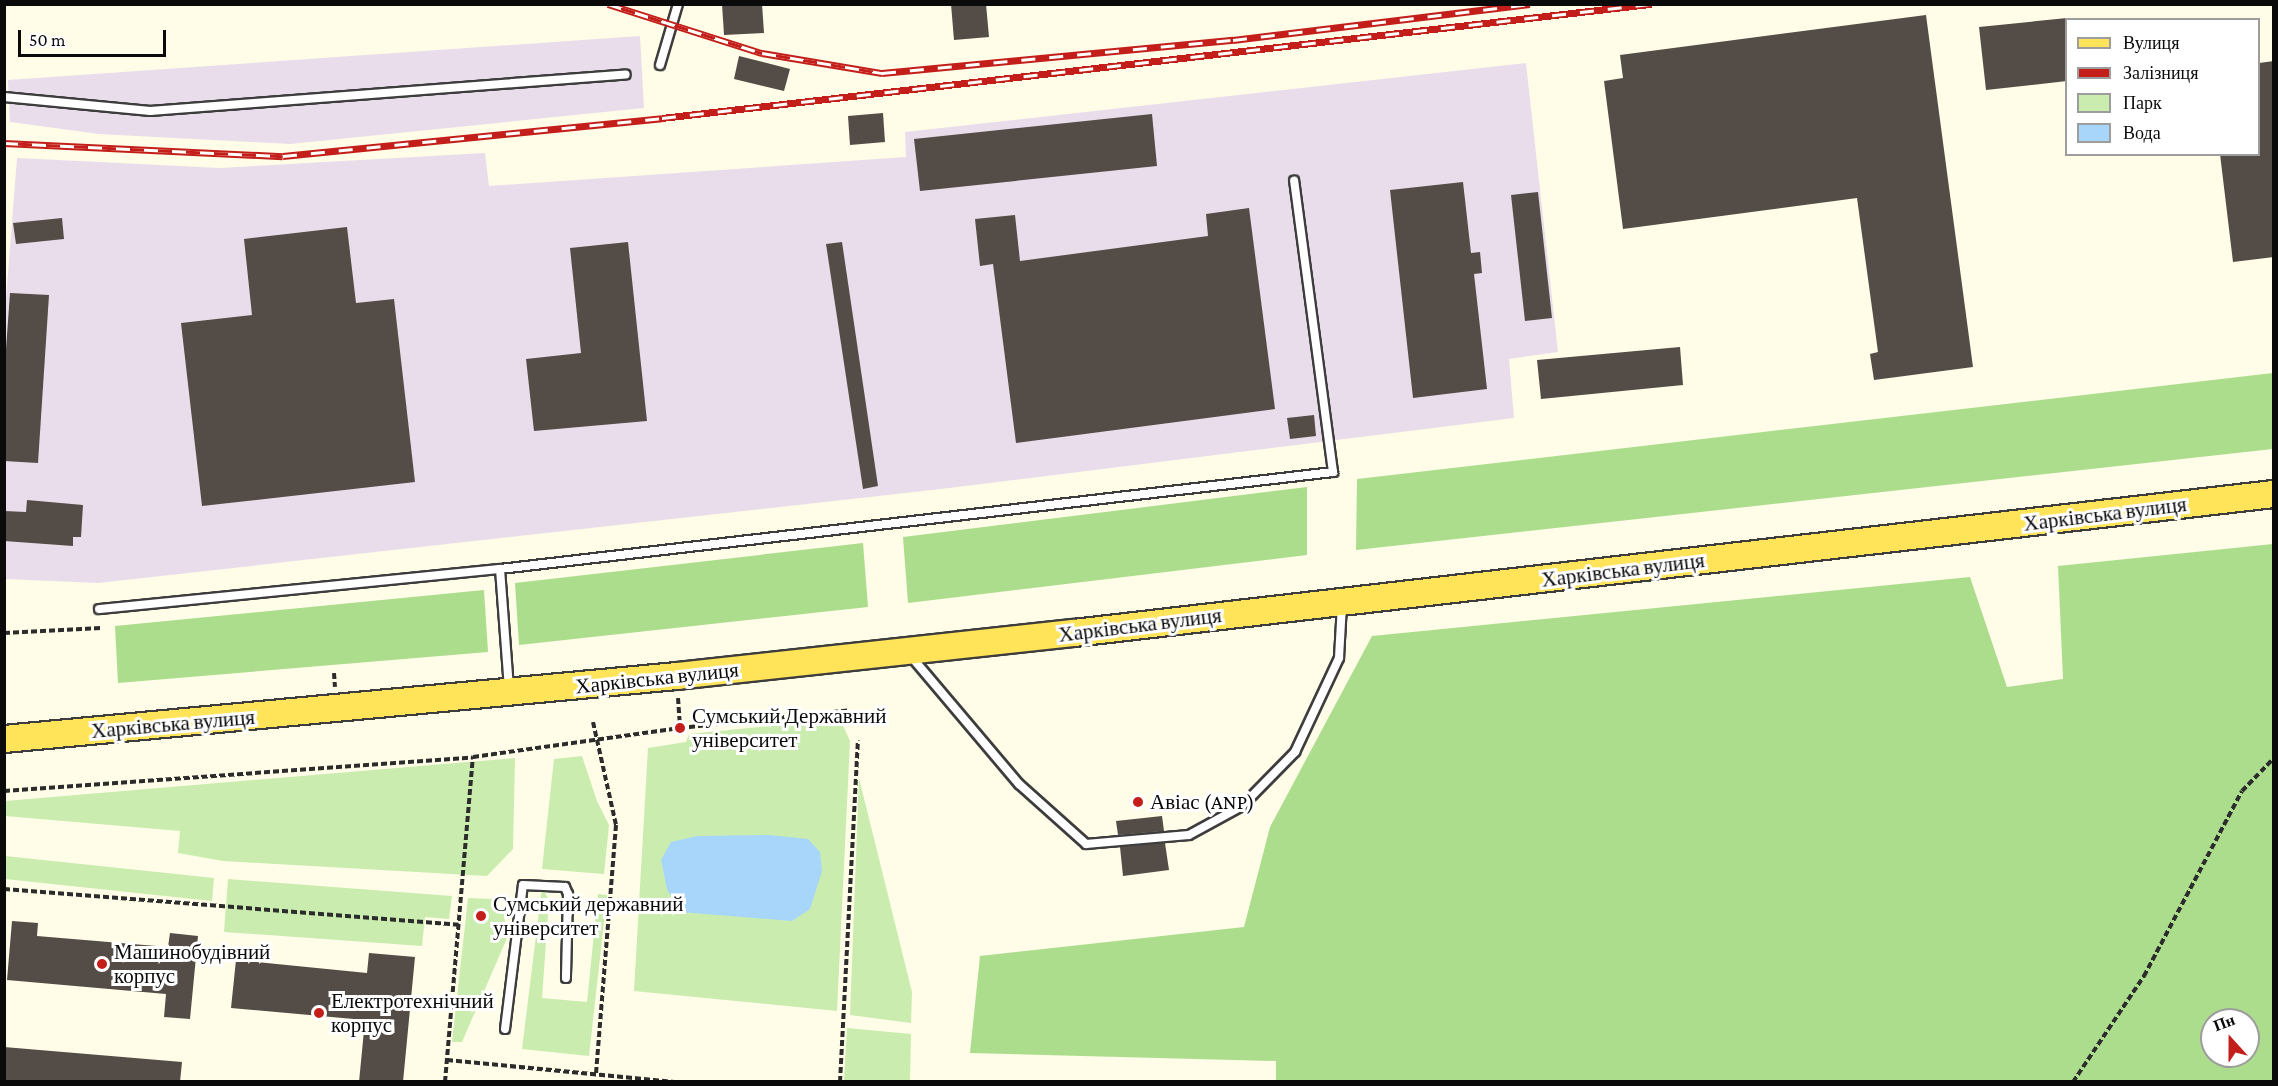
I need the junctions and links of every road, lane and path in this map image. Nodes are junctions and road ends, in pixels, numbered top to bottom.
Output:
1 (678, 4) edge
2 (660, 65) dead end
3 (626, 74) dead end
4 (4, 97) edge
5 (4, 140) edge
6 (1294, 181) dead end
7 (4, 219) edge
8 (2274, 494) edge
9 (500, 569) junction
10 (1342, 602) junction
11 (99, 609) dead end
12 (101, 628) dead end
13 (4, 633) edge
14 (906, 651) junction
15 (677, 676) junction
16 (509, 692) junction
17 (850, 710) dead end
18 (593, 722) dead end
19 (680, 728) junction
20 (4, 739) edge
21 (597, 739) junction
22 (858, 740) dead end
23 (473, 757) junction
24 (2274, 758) edge
25 (4, 791) edge
26 (4, 889) edge
27 (459, 925) junction
28 (566, 978) dead end
29 (505, 1029) dead end
30 (447, 1060) junction
31 (596, 1073) junction
32 (445, 1082) edge
33 (677, 1082) edge
34 (840, 1082) edge
35 (2073, 1082) edge

1 - 2 lane
3 - 4 lane
5 - 7 path
6 - 9 lane
8 - 10 main road, Харківська вулиця
9 - 11 lane
9 - 16 lane
10 - 14 main road, Харківська вулиця
10 - 14 lane
12 - 13 path
14 - 15 main road, Харківська вулиця
15 - 16 main road, Харківська вулиця
15 - 19 path
16 - 20 main road, Харківська вулиця
17 - 19 path
18 - 21 path
19 - 21 path
21 - 23 path
21 - 31 path
22 - 34 path
23 - 25 path
23 - 27 path
24 - 35 path
26 - 27 path
27 - 30 path
28 - 29 lane
30 - 31 path
30 - 32 path
31 - 33 path

